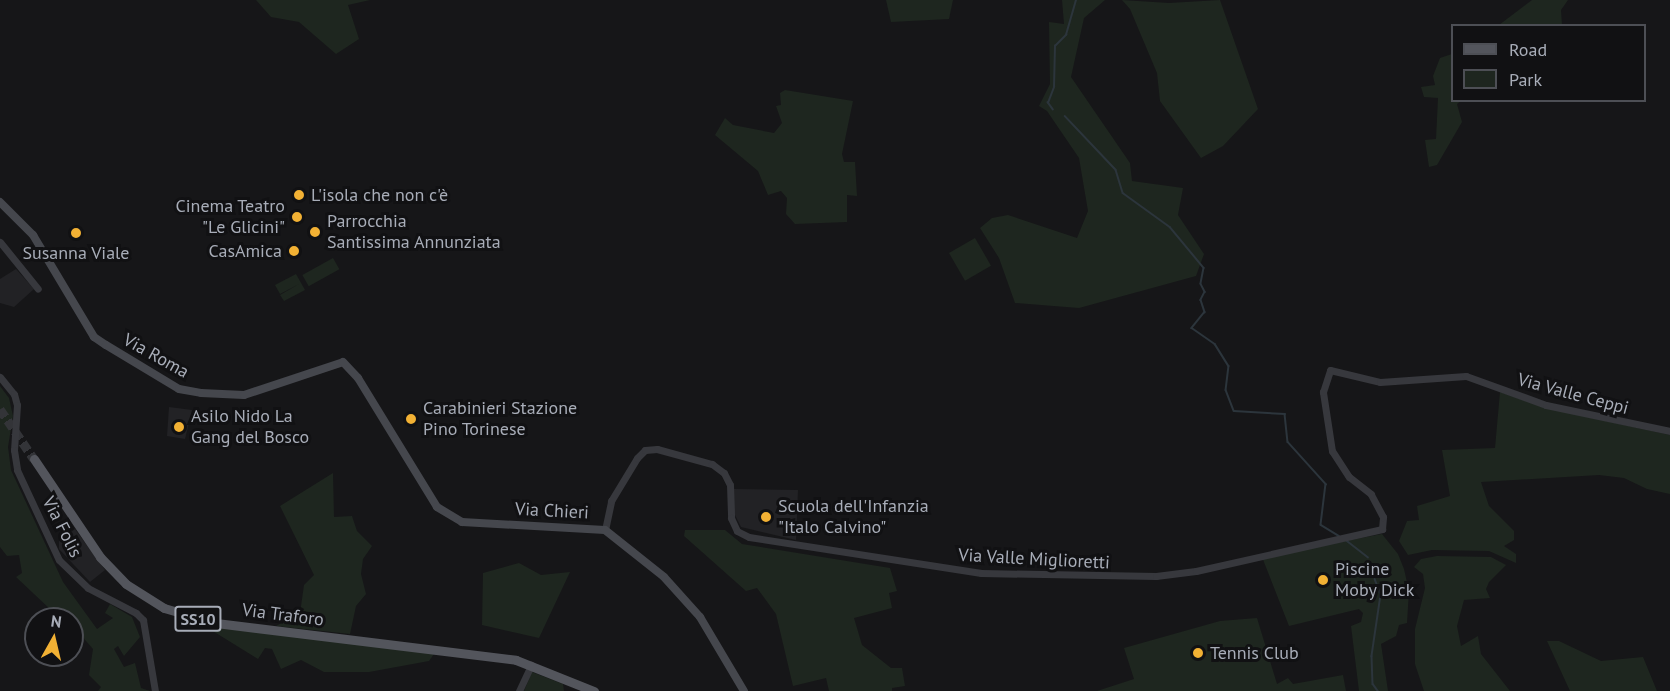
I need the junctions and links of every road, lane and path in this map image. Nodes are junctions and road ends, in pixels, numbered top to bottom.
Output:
1 (0, 202) edge
2 (0, 242) edge
3 (38, 289) dead end
4 (1330, 370) joint
5 (0, 377) edge
6 (358, 378) joint
7 (1670, 431) edge
8 (34, 459) tunnel mouth
9 (606, 530) junction
10 (531, 665) junction
11 (155, 691) edge
12 (519, 691) edge
13 (594, 691) edge
14 (744, 691) edge

1 - 6 main road, Via Roma
2 - 3 street
4 - 7 street, Via Valle Ceppi
4 - 9 street, Via Valle Miglioretti
5 - 11 street, Via Folis
6 - 9 main road, Via Chieri
8 - 10 main road, Via Traforo / SS10
9 - 14 main road, Via Chieri
10 - 12 street
10 - 13 main road, Via Traforo / SS10

